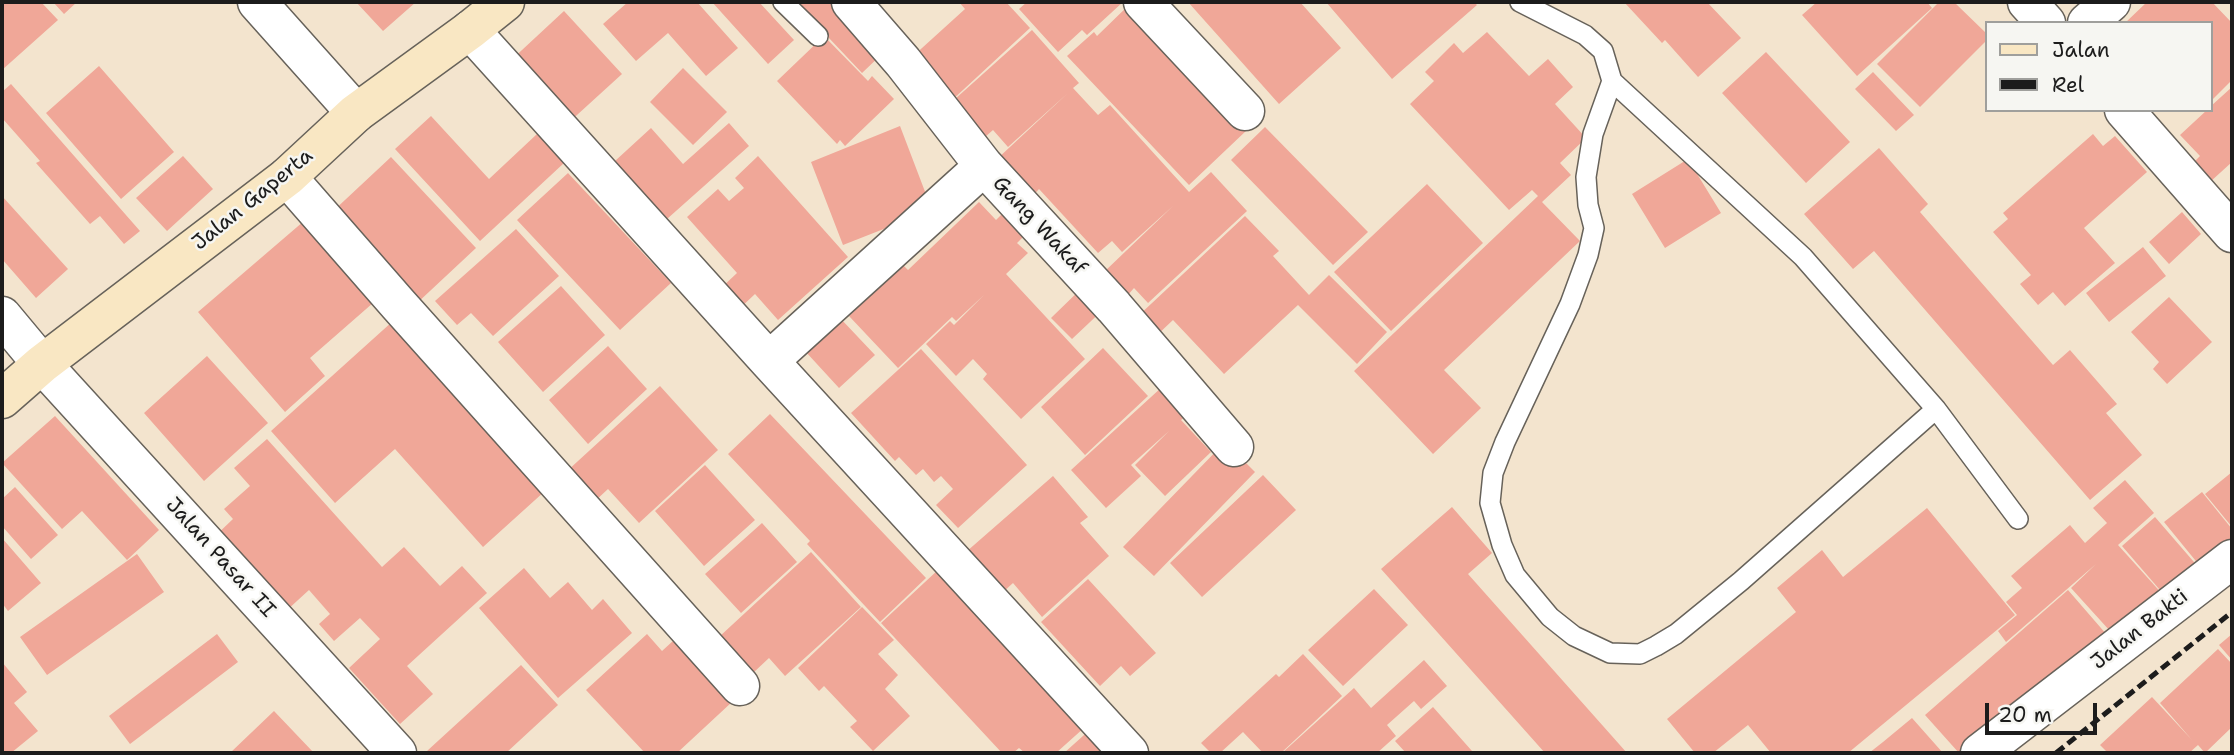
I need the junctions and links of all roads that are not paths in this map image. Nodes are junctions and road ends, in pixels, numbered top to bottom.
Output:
1 (257, 2) edge
2 (505, 2) edge
3 (783, 2) edge
4 (851, 2) edge
5 (1143, 2) edge
6 (1520, 2) edge
7 (2027, 2) edge
8 (2111, 2) edge
9 (2044, 21) edge
10 (2089, 21) edge
11 (470, 30) junction
12 (818, 36) dead end
13 (1612, 80) junction
14 (1245, 111) dead end
15 (2126, 112) edge
16 (356, 113) junction
17 (984, 166) junction
18 (287, 177) junction
19 (2232, 233) edge
20 (2, 316) edge
21 (769, 361) junction
22 (42, 364) junction
23 (2, 399) edge
24 (1936, 409) junction
25 (1234, 447) dead end
26 (2018, 519) dead end
27 (2232, 559) edge
28 (740, 686) dead end
29 (397, 753) edge
30 (1129, 753) edge
31 (1980, 753) edge

1 - 16 street
2 - 11 street, Jalan Gaperta
3 - 12 lane
4 - 17 street, Gang Wakaf
5 - 14 street
6 - 13 lane
7 - 9 street
8 - 10 street
11 - 16 street, Jalan Gaperta
11 - 21 street
13 - 24 lane
13 - 24 lane
15 - 19 street
16 - 18 street, Jalan Gaperta
17 - 21 street
17 - 25 street, Gang Wakaf
18 - 22 street, Jalan Gaperta
18 - 28 street
20 - 22 street, Jalan Pasar II
21 - 30 street
22 - 23 street, Jalan Gaperta
22 - 29 street, Jalan Pasar II
24 - 26 lane
27 - 31 street, Jalan Bakti

